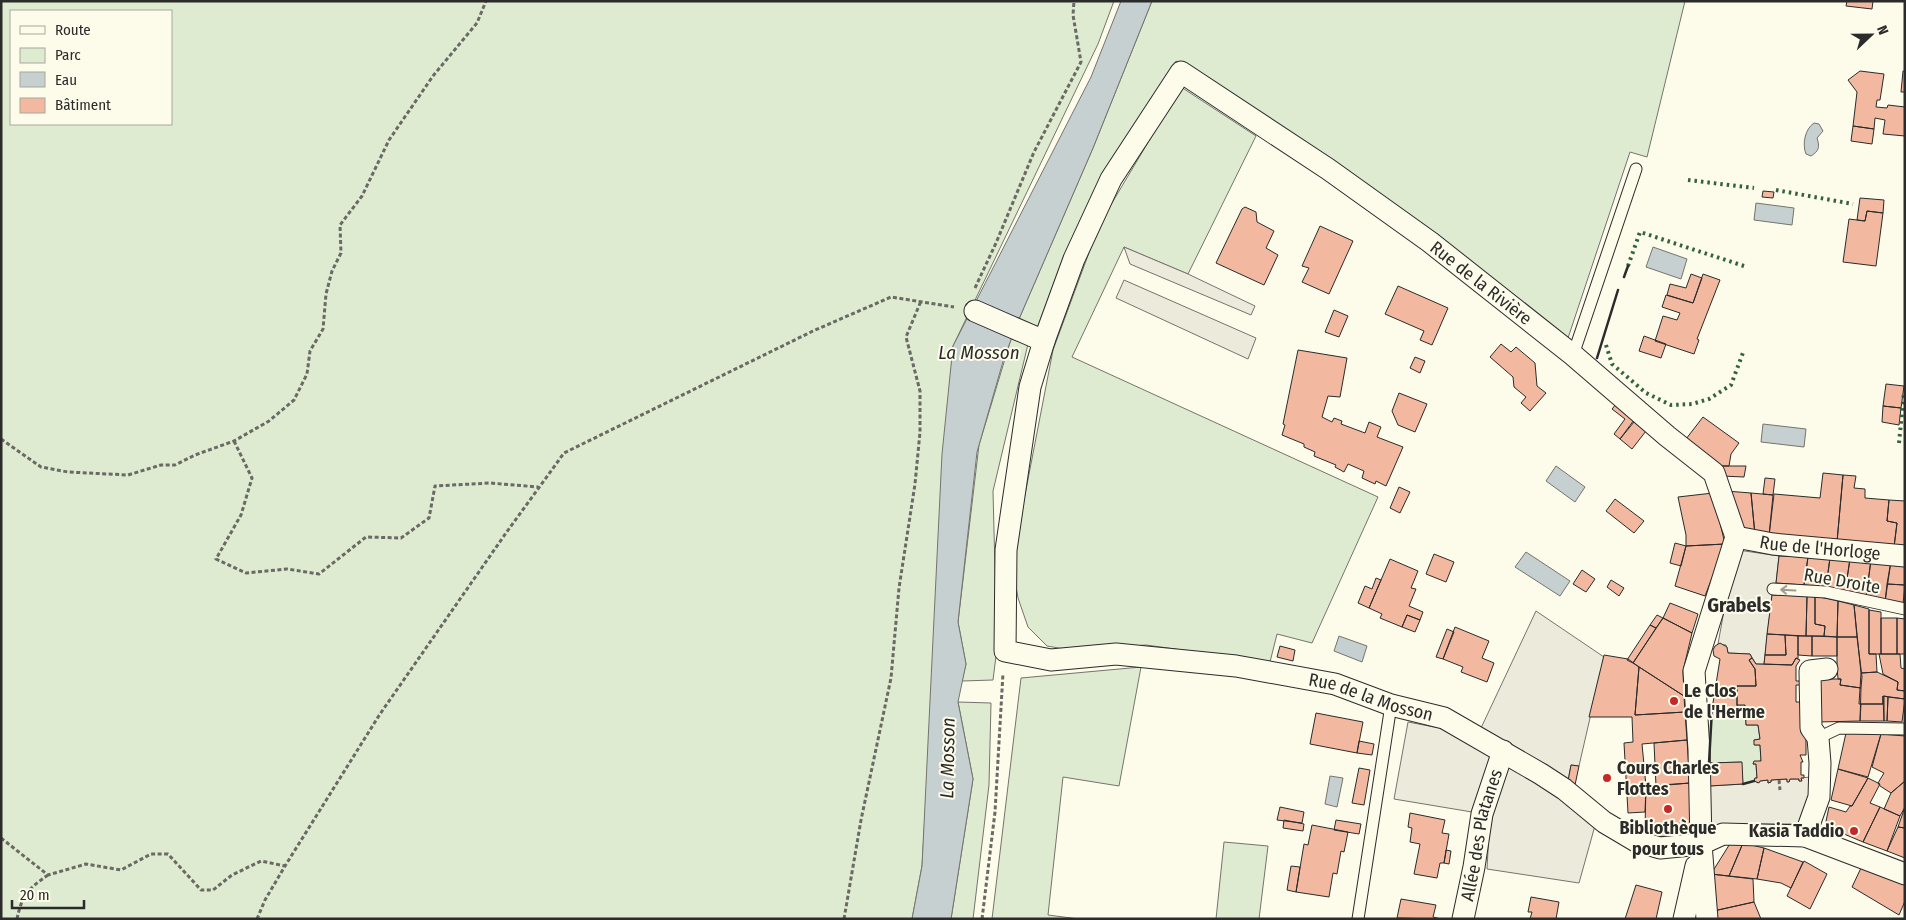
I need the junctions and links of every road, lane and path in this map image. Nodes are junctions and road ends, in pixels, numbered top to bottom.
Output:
1 (486, 1) edge
2 (1074, 1) edge
3 (1636, 169) dead end
4 (921, 301) junction
5 (975, 311) junction
6 (1036, 337) junction
7 (1573, 355) junction
8 (1, 439) edge
9 (234, 441) junction
10 (539, 488) junction
11 (1736, 537) junction
12 (1905, 556) edge
13 (1773, 589) dead end
14 (1905, 609) edge
15 (1005, 651) junction
16 (1827, 669) dead end
17 (890, 678) junction
18 (894, 683) dead end
19 (1391, 705) junction
20 (1905, 729) edge
21 (1818, 738) junction
22 (1503, 751) junction
23 (1779, 780) dead end
24 (1780, 790) dead end
25 (1805, 836) junction
26 (1, 838) edge
27 (1701, 844) junction
28 (285, 866) junction
29 (1905, 874) edge
30 (48, 875) junction
31 (17, 919) edge
32 (257, 919) edge
33 (844, 919) edge
34 (982, 919) edge
35 (1358, 919) edge
36 (1463, 919) edge
37 (1684, 919) edge
38 (1707, 919) edge

1 - 9 path
2 - 5 path
3 - 7 lane
4 - 5 path
4 - 10 path
4 - 17 path
5 - 6 street
6 - 7 street, Rue de la Rivière
6 - 15 street
7 - 11 street, Rue de la Rivière
8 - 9 path
9 - 10 path
10 - 28 path
11 - 12 street, Rue de l'Horloge
11 - 27 street
14 -> 13 lane, Rue Droite
15 - 19 street, Rue de la Mosson
15 - 34 path
16 - 21 street
17 - 18 path
17 - 33 path
19 - 22 street, Rue de la Mosson
19 - 35 lane
20 - 21 lane
21 - 25 street
22 - 27 street, Rue de la Mosson
22 - 36 street, Allée des Platanes
23 - 24 path
25 - 27 street, Rue de la Mosson
25 - 29 street, Rue de la Mosson
26 - 30 path
27 - 37 street
27 - 38 street
28 - 30 path
28 - 32 path
30 - 31 path

